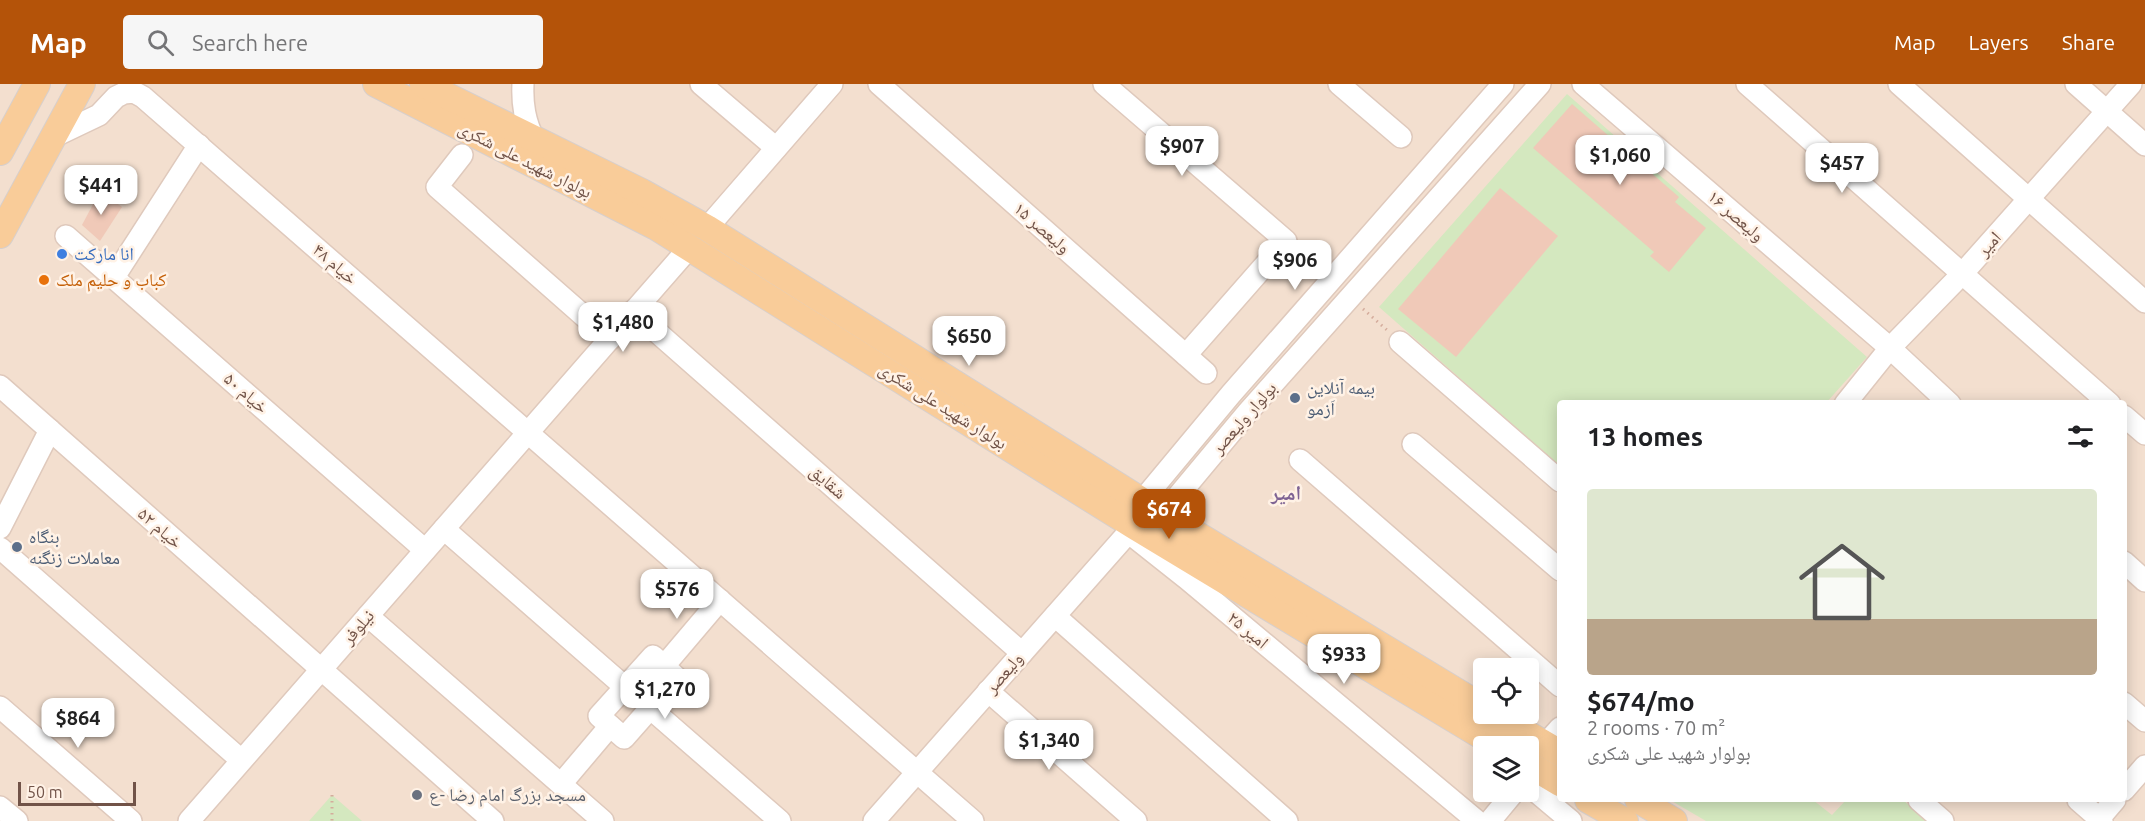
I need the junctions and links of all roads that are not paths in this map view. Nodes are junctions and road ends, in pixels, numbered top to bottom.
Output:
1 (37, 84) edge
2 (82, 84) edge
3 (376, 84) edge
4 (423, 84) edge
5 (523, 84) edge
6 (701, 84) edge
7 (832, 84) edge
8 (879, 84) edge
9 (1104, 84) edge
10 (1340, 84) edge
11 (1503, 84) edge
12 (1540, 84) edge
13 (1583, 84) edge
14 (1747, 84) edge
15 (1899, 84) edge
16 (2076, 84) edge
17 (2131, 84) edge
18 (2107, 111) junction
19 (54, 137) junction
20 (1401, 137) dead end
21 (534, 140) junction
22 (200, 145) junction
23 (2145, 145) edge
24 (776, 148) junction
25 (0, 152) edge
26 (462, 155) dead end
27 (2029, 199) junction
28 (706, 228) junction
29 (0, 236) edge
30 (66, 236) dead end
31 (689, 248) junction
32 (1962, 274) junction
33 (114, 277) junction
34 (2145, 302) edge
35 (633, 311) junction
36 (609, 339) junction
37 (1400, 342) road end
38 (1890, 348) junction
39 (1186, 355) junction
40 (1206, 373) dead end
41 (0, 386) edge
42 (1848, 400) edge
43 (1946, 400) edge
44 (2105, 400) edge
45 (2127, 419) edge
46 (50, 430) junction
47 (528, 432) junction
48 (2145, 434) edge
49 (1413, 444) dead end
50 (1056, 447) junction
51 (1300, 460) dead end
52 (1041, 467) junction
53 (1557, 478) edge
54 (1152, 508) junction
55 (0, 528) edge
56 (444, 529) junction
57 (1131, 529) junction
58 (0, 548) edge
59 (425, 550) junction
60 (2127, 565) edge
61 (1557, 567) edge
62 (2145, 581) edge
63 (720, 600) junction
64 (368, 616) junction
65 (1054, 616) junction
66 (1022, 652) junction
67 (664, 666) junction
68 (321, 669) junction
69 (1557, 683) edge
70 (625, 687) junction
71 (988, 691) junction
72 (1473, 701) edge
73 (2127, 706) edge
74 (0, 707) edge
75 (650, 708) junction
76 (2145, 721) edge
77 (1516, 724) edge
78 (610, 726) junction
79 (1481, 736) edge
80 (1555, 742) edge
81 (241, 760) junction
82 (2145, 766) edge
83 (917, 772) junction
84 (1539, 776) edge
85 (1557, 782) edge
86 (561, 784) junction
87 (1539, 784) edge
88 (2127, 787) edge
89 (1506, 802) edge
90 (1592, 802) edge
91 (1641, 802) edge
92 (1921, 802) edge
93 (2080, 802) edge
94 (2113, 802) edge
95 (0, 807) edge
96 (2099, 820) edge
97 (17, 821) edge
98 (131, 821) edge
99 (189, 821) edge
100 (494, 821) edge
101 (603, 821) edge
102 (780, 821) edge
103 (874, 821) edge
104 (973, 821) edge
105 (1136, 821) edge
106 (1287, 821) edge
107 (1477, 821) edge
108 (1490, 821) edge
109 (1571, 821) edge
110 (1625, 821) edge
111 (1674, 821) edge
112 (1943, 821) edge

1 - 25 main road
2 - 19 main road
3 - 31 main road, بولوار شهید علی شکری
4 - 21 main road, بولوار شهید علی شکری
5 - 21 street
6 - 24 street
7 - 24 street
8 - 39 street, ولیعصر ۱۵
9 - 39 street
10 - 20 street
11 - 54 street, بولوار ولیعصر
12 - 54 street, بولوار ولیعصر
13 - 38 street, ولیعصر ۱۶
14 - 32 street
15 - 27 street
16 - 18 street
17 - 18 street, امیر
18 - 23 street
18 - 27 street, امیر
19 - 22 street, خیام ۴۸
19 - 29 main road
21 - 28 main road, بولوار شهید علی شکری
22 - 33 street
22 - 47 street, خیام ۴۸
24 - 28 street
26 - 36 street
27 - 32 street, امیر
27 - 34 street
28 - 50 main road, بولوار شهید علی شکری
30 - 33 street, خیام ۵۰
31 - 35 street, نیلوفر
31 - 52 main road, بولوار شهید علی شکری
32 - 38 street, امیر
32 - 44 street
33 - 59 street, خیام ۵۰
35 - 36 street, نیلوفر
35 - 66 street, شقایق
36 - 47 street, نیلوفر
37 - 53 street
38 - 42 street, امیر
38 - 43 street, ولیعصر ۱۶
39 - 40 street, ولیعصر ۱۵
41 - 46 street, خیام ۵۲
45 - 48 street
46 - 55 street
46 - 68 street, خیام ۵۲
47 - 56 street, نیلوفر
47 - 63 street, خیام ۴۸
49 - 61 street
50 - 52 main road
50 - 54 main road, بولوار شهید علی شکری
51 - 69 street
52 - 57 main road, بولوار شهید علی شکری
54 - 57 street, بولوار ولیعصر
54 - 72 main road, بولوار شهید علی شکری
56 - 59 street, نیلوفر
56 - 70 street
57 - 65 street, ولیعصر
57 - 79 main road, بولوار شهید علی شکری
57 - 107 street, امیر ۲۵
58 - 81 street
59 - 64 street, نیلوفر
60 - 62 street
63 - 67 street
63 - 83 street, خیام ۴۸
64 - 68 street, نیلوفر
64 - 86 street
65 - 66 street, ولیعصر
65 - 106 street
66 - 71 street, ولیعصر
67 - 70 street
67 - 75 street
68 - 81 street, نیلوفر
68 - 100 street, خیام ۵۲
70 - 78 street
71 - 83 street, ولیعصر
71 - 105 street
73 - 76 street
74 - 98 street
75 - 78 street
75 - 102 street
77 - 80 main road
78 - 86 street
81 - 99 street, نیلوفر
82 - 88 street
83 - 103 street, ولیعصر
83 - 104 street, خیام ۴۸
84 - 85 main road
86 - 101 street
87 - 109 street
89 - 108 street
90 - 110 main road
91 - 111 main road
92 - 112 street
93 - 96 street
94 - 96 street
95 - 97 street

